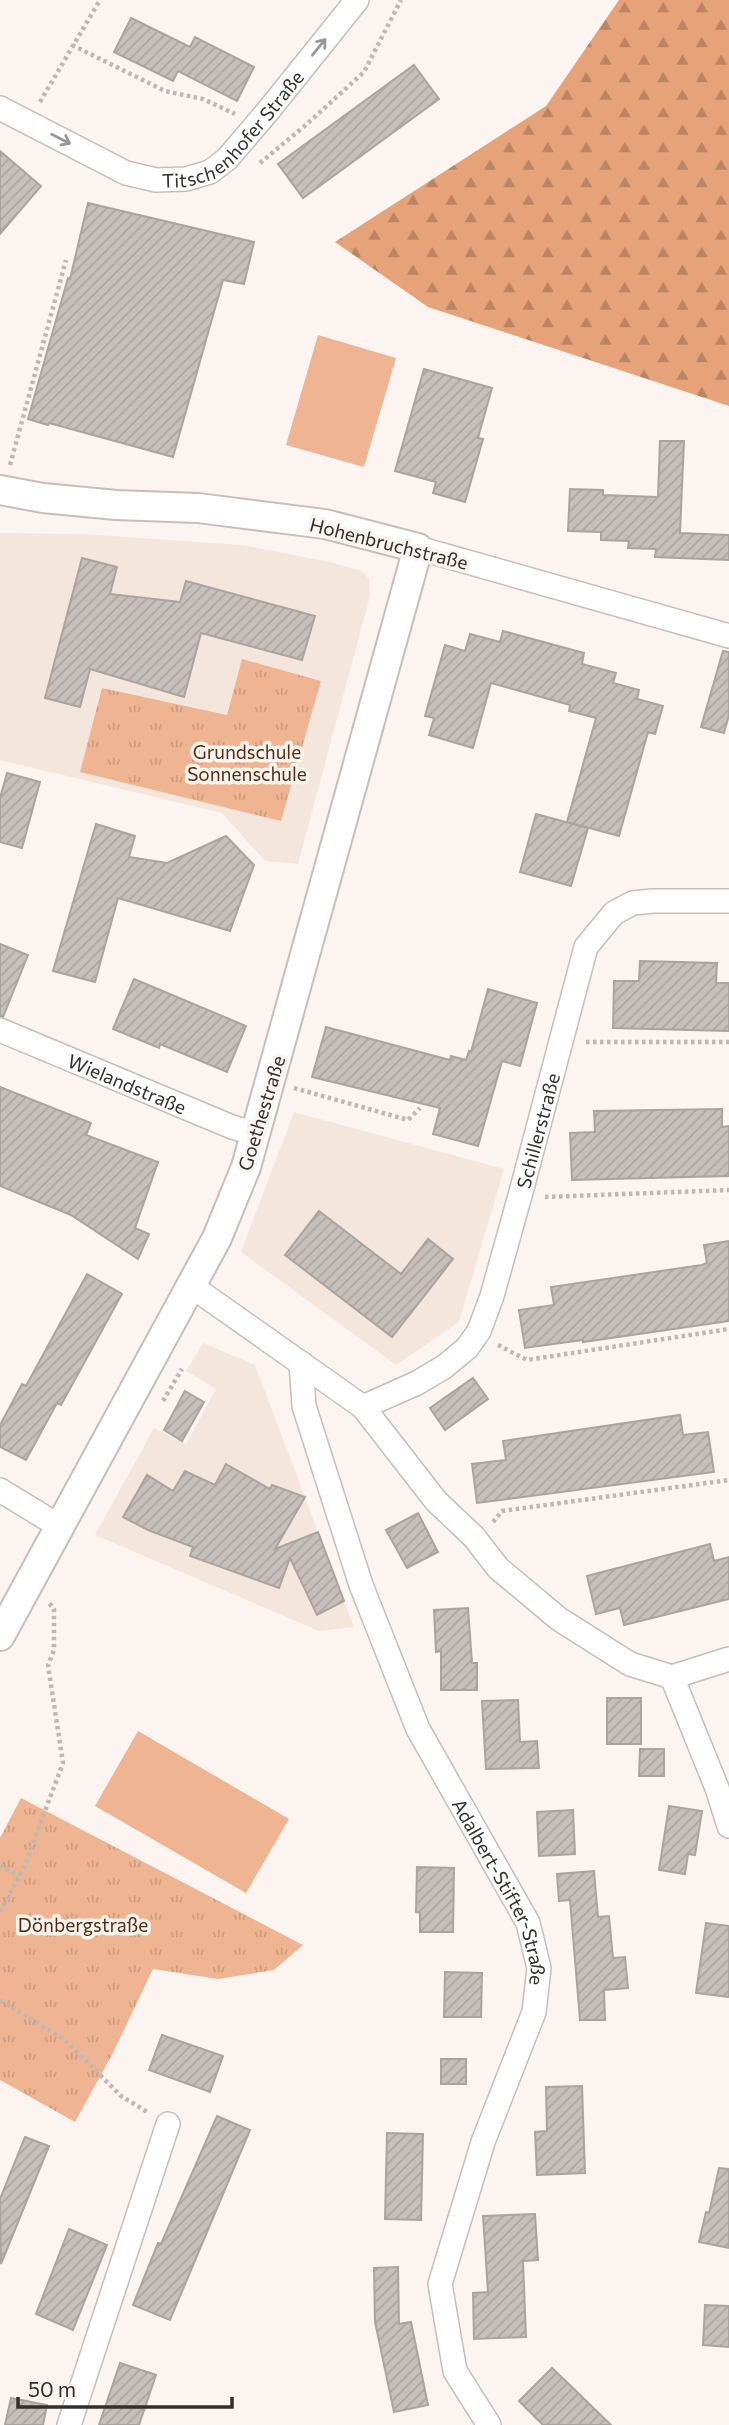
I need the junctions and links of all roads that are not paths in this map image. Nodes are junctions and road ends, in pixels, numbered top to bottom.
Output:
1 (357, 0) edge
2 (0, 108) edge
3 (8, 491) edge
4 (418, 548) junction
5 (729, 636) edge
6 (729, 901) edge
7 (0, 1030) edge
8 (256, 1133) junction
9 (190, 1285) junction
10 (301, 1363) junction
11 (363, 1407) junction
12 (0, 1490) edge
13 (59, 1526) junction
14 (0, 1636) edge
15 (729, 1660) edge
16 (672, 1678) junction
17 (729, 1826) edge
18 (168, 2124) road end
19 (69, 2425) edge
20 (489, 2425) edge

2 -> 1 street, Titschenhofer Straße
3 - 4 street, Hohenbruchstraße
4 - 5 street, Hohenbruchstraße
4 - 8 street, Goethestraße
6 - 11 street, Schillerstraße
7 - 8 street, Wielandstraße
8 - 9 street, Goethestraße
9 - 10 street
9 - 13 street, Goethestraße
10 - 11 street
10 - 20 street, Adalbert-Stifter-Straße
11 - 16 street
12 - 13 street
13 - 14 street, Goethestraße
15 - 16 street
16 - 17 street
18 - 19 street

